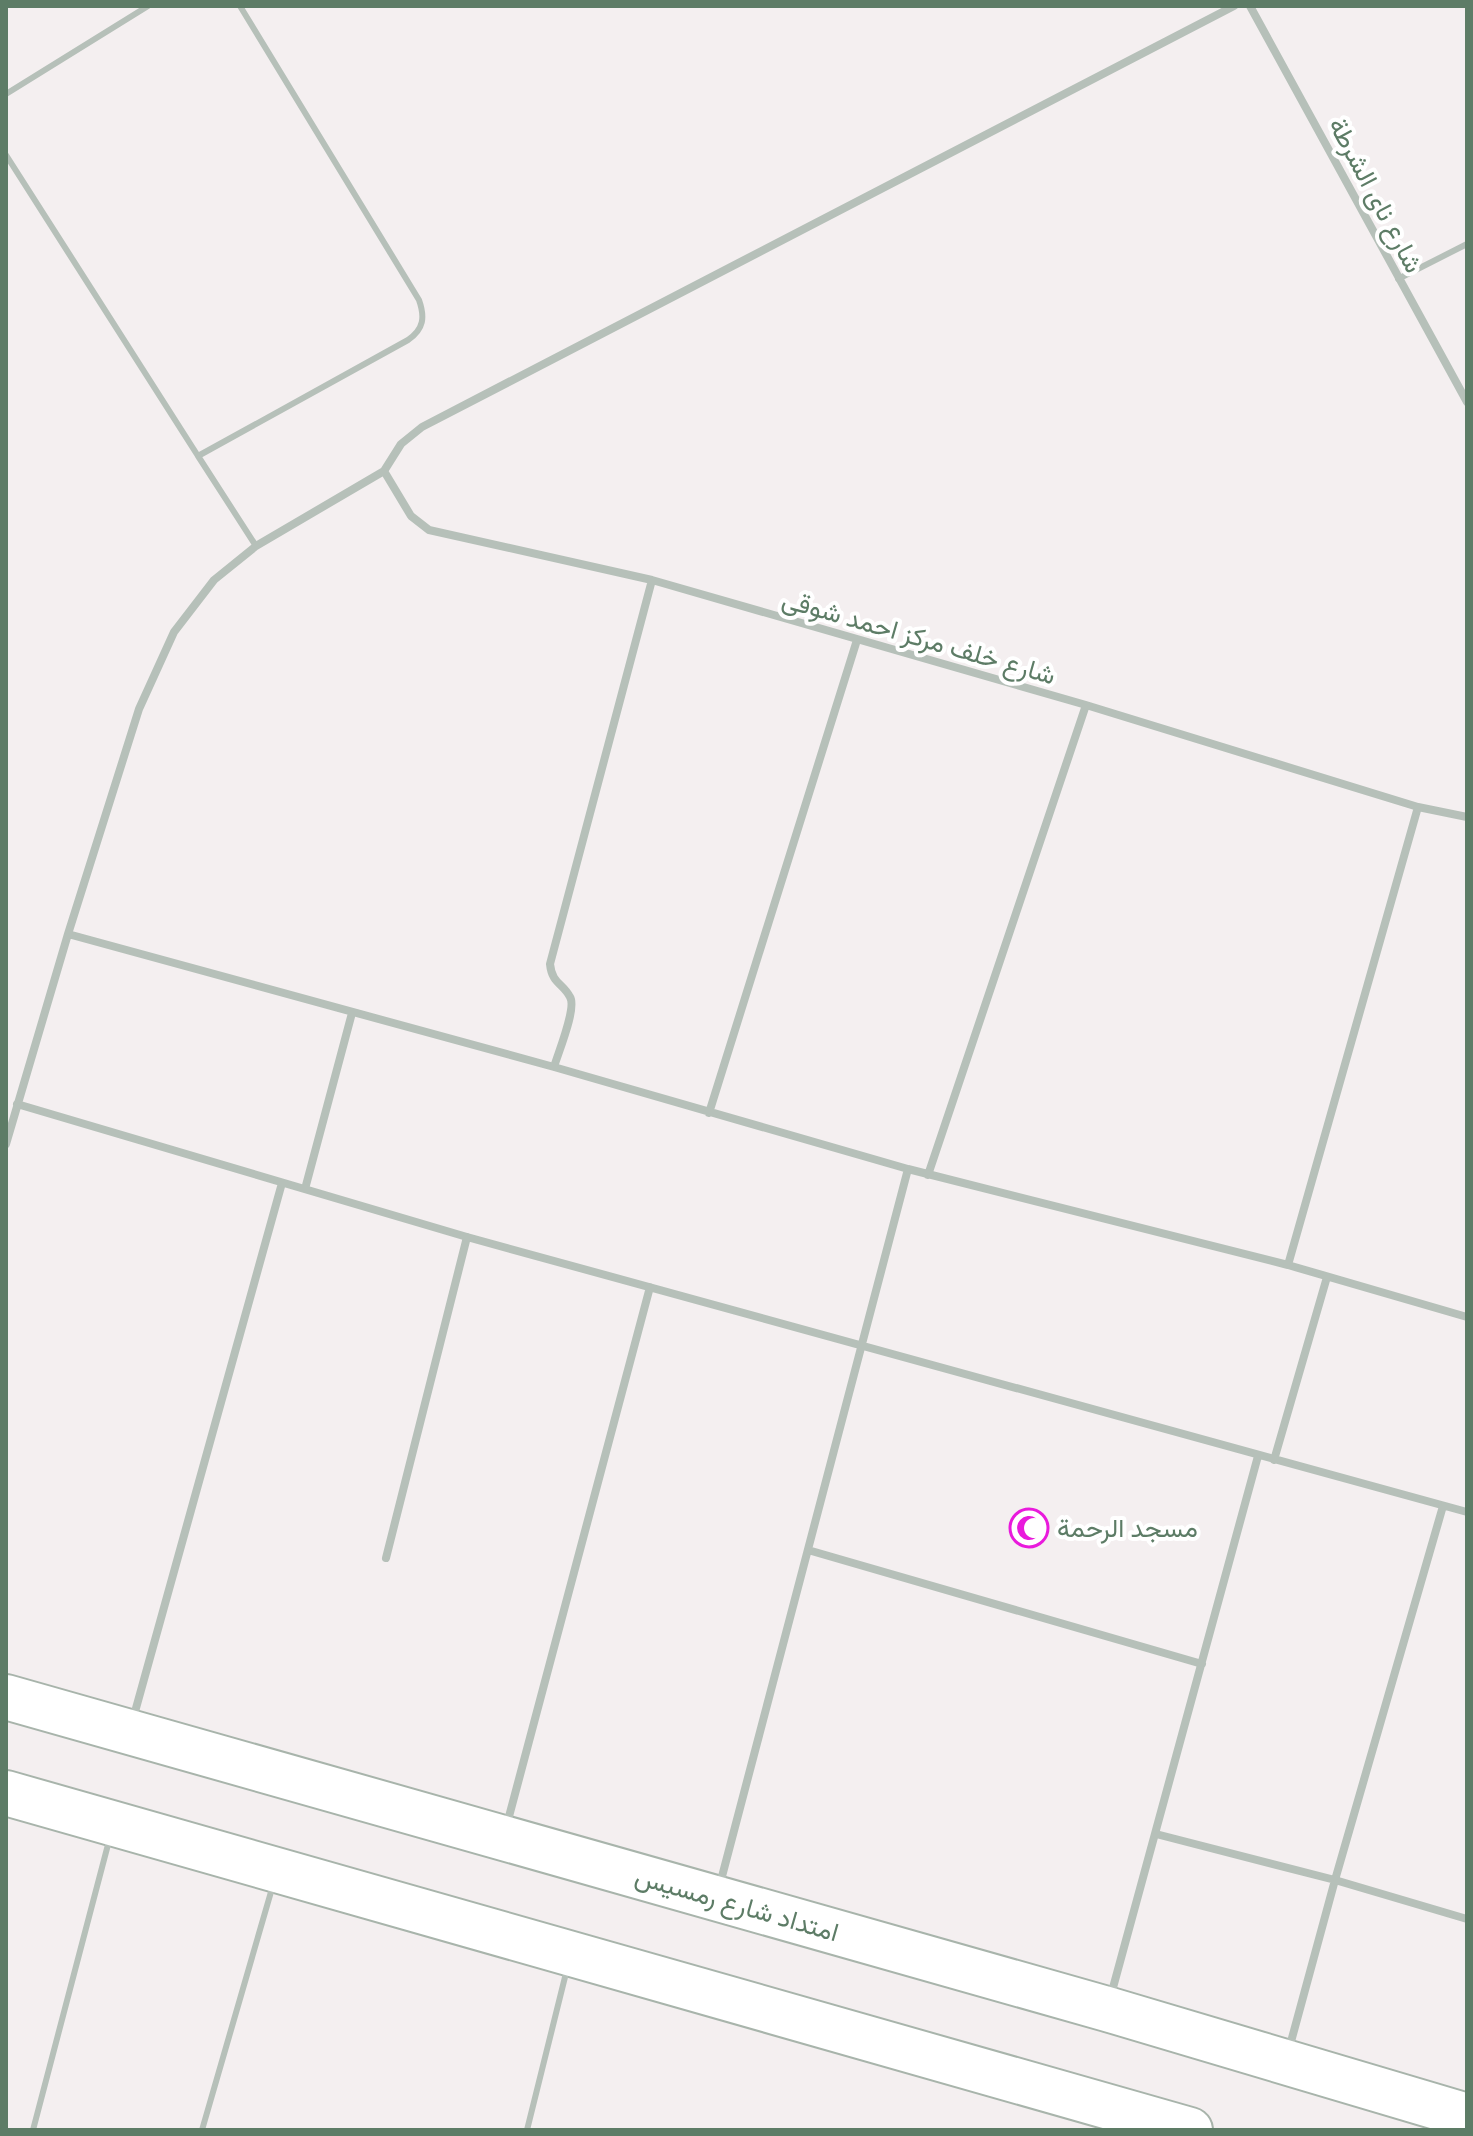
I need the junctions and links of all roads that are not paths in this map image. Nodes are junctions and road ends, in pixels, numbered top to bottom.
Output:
1 (148, 6) edge
2 (240, 6) edge
3 (1234, 6) edge
4 (1250, 6) edge
5 (6, 94) edge
6 (6, 155) edge
7 (1467, 244) edge
8 (1398, 279) junction
9 (1467, 402) edge
10 (198, 456) junction
11 (384, 471) junction
12 (256, 546) junction
13 (652, 580) junction
14 (857, 640) junction
15 (1086, 705) junction
16 (1418, 807) junction
17 (1467, 817) edge
18 (68, 934) junction
19 (352, 1013) junction
20 (554, 1067) junction
21 (17, 1104) junction
22 (709, 1113) junction
23 (6, 1144) edge
24 (908, 1169) junction
25 (928, 1175) junction
26 (282, 1183) junction
27 (305, 1189) junction
28 (467, 1237) junction
29 (1288, 1265) junction
30 (1327, 1277) junction
31 (650, 1287) junction
32 (1467, 1317) edge
33 (861, 1345) junction
34 (1258, 1456) junction
35 (1274, 1460) junction
36 (1443, 1506) junction
37 (1467, 1512) edge
38 (808, 1550) junction
39 (386, 1558) dead end
40 (1202, 1664) junction
41 (6, 1697) edge
42 (129, 1732) junction
43 (6, 1793) edge
44 (114, 1822) junction
45 (1156, 1834) junction
46 (503, 1838) junction
47 (278, 1870) junction
48 (1335, 1880) junction
49 (716, 1898) junction
50 (1467, 1919) edge
51 (570, 1954) junction
52 (1107, 2009) junction
53 (1286, 2062) junction
54 (1467, 2116) edge
55 (33, 2130) edge
56 (202, 2130) edge
57 (527, 2130) edge
58 (1190, 2130) edge

1 - 5 lane
2 - 10 lane
3 - 11 street
4 - 8 street, شارع ناى الشرطة
6 - 10 lane
7 - 8 lane
8 - 9 street, شارع ناى الشرطة
10 - 12 lane
11 - 12 street
11 - 13 street, شارع خلف مركز احمد شوقى
12 - 18 street
13 - 14 street, شارع خلف مركز احمد شوقى
13 - 20 street
14 - 15 street, شارع خلف مركز احمد شوقى
14 - 22 street
15 - 16 street, شارع خلف مركز احمد شوقى
15 - 25 street
16 - 17 street, شارع خلف مركز احمد شوقى
16 - 29 street
18 - 19 street
18 - 21 street
19 - 20 street
19 - 27 street
20 - 22 street
21 - 23 street
21 - 26 street
22 - 24 street
24 - 25 street
24 - 33 street
25 - 29 street
26 - 27 street
26 - 42 street
27 - 28 street
28 - 31 street
28 - 39 street
29 - 30 street
30 - 32 street
30 - 35 street
31 - 33 street
31 - 46 street
33 - 34 street
33 - 38 street
34 - 35 street
34 - 40 street
35 - 36 street
36 - 37 street
36 - 48 street
38 - 40 street
38 - 49 street
40 - 45 street
41 - 42 main road, امتداد شارع رمسيس
42 - 46 main road, امتداد شارع رمسيس
43 - 44 main road
44 - 47 main road
44 - 55 lane
45 - 48 street
45 - 52 street
46 - 49 main road, امتداد شارع رمسيس
47 - 51 main road
47 - 56 lane
48 - 50 street
48 - 53 street
49 - 52 main road, امتداد شارع رمسيس
51 - 57 lane
51 - 58 main road
52 - 53 main road, امتداد شارع رمسيس
53 - 54 main road, امتداد شارع رمسيس

